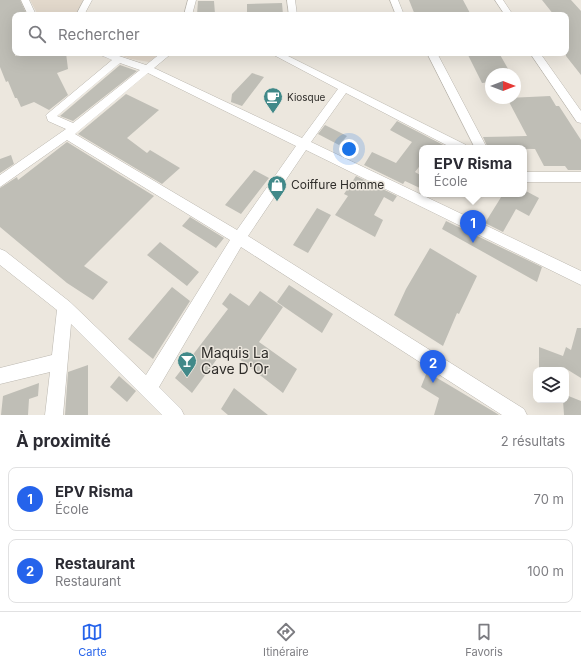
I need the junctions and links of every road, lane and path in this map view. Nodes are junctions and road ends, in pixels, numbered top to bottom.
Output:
1 (25, 0) edge
2 (88, 0) edge
3 (192, 0) edge
4 (291, 0) edge
5 (394, 0) edge
6 (499, 0) edge
7 (31, 12) edge
8 (82, 12) edge
9 (189, 12) edge
10 (292, 12) edge
11 (399, 12) edge
12 (507, 12) edge
13 (108, 56) edge
14 (163, 56) edge
15 (280, 56) edge
16 (434, 56) edge
17 (537, 56) edge
18 (119, 60) junction
19 (148, 69) junction
20 (344, 88) junction
21 (581, 119) edge
22 (70, 131) junction
23 (302, 145) junction
24 (456, 145) edge
25 (479, 145) edge
26 (527, 177) edge
27 (581, 177) edge
28 (0, 182) edge
29 (239, 238) junction
30 (0, 256) edge
31 (581, 278) edge
32 (66, 307) junction
33 (60, 361) junction
34 (0, 376) edge
35 (148, 388) junction
36 (515, 414) edge
37 (54, 415) edge
38 (175, 415) edge

1 - 7 street
2 - 8 street
3 - 9 street
4 - 10 street
5 - 11 street
6 - 12 street
13 - 18 street
14 - 19 street
15 - 20 street
16 - 25 street
17 - 21 street
18 - 19 street
18 - 22 street
19 - 22 street
19 - 23 street
20 - 23 street
20 - 24 street
22 - 28 street
22 - 29 street
23 - 29 street
23 - 31 street
26 - 27 street
29 - 35 street
29 - 36 street
30 - 32 street
32 - 33 street
32 - 35 street
33 - 34 street
33 - 37 street
35 - 38 street

